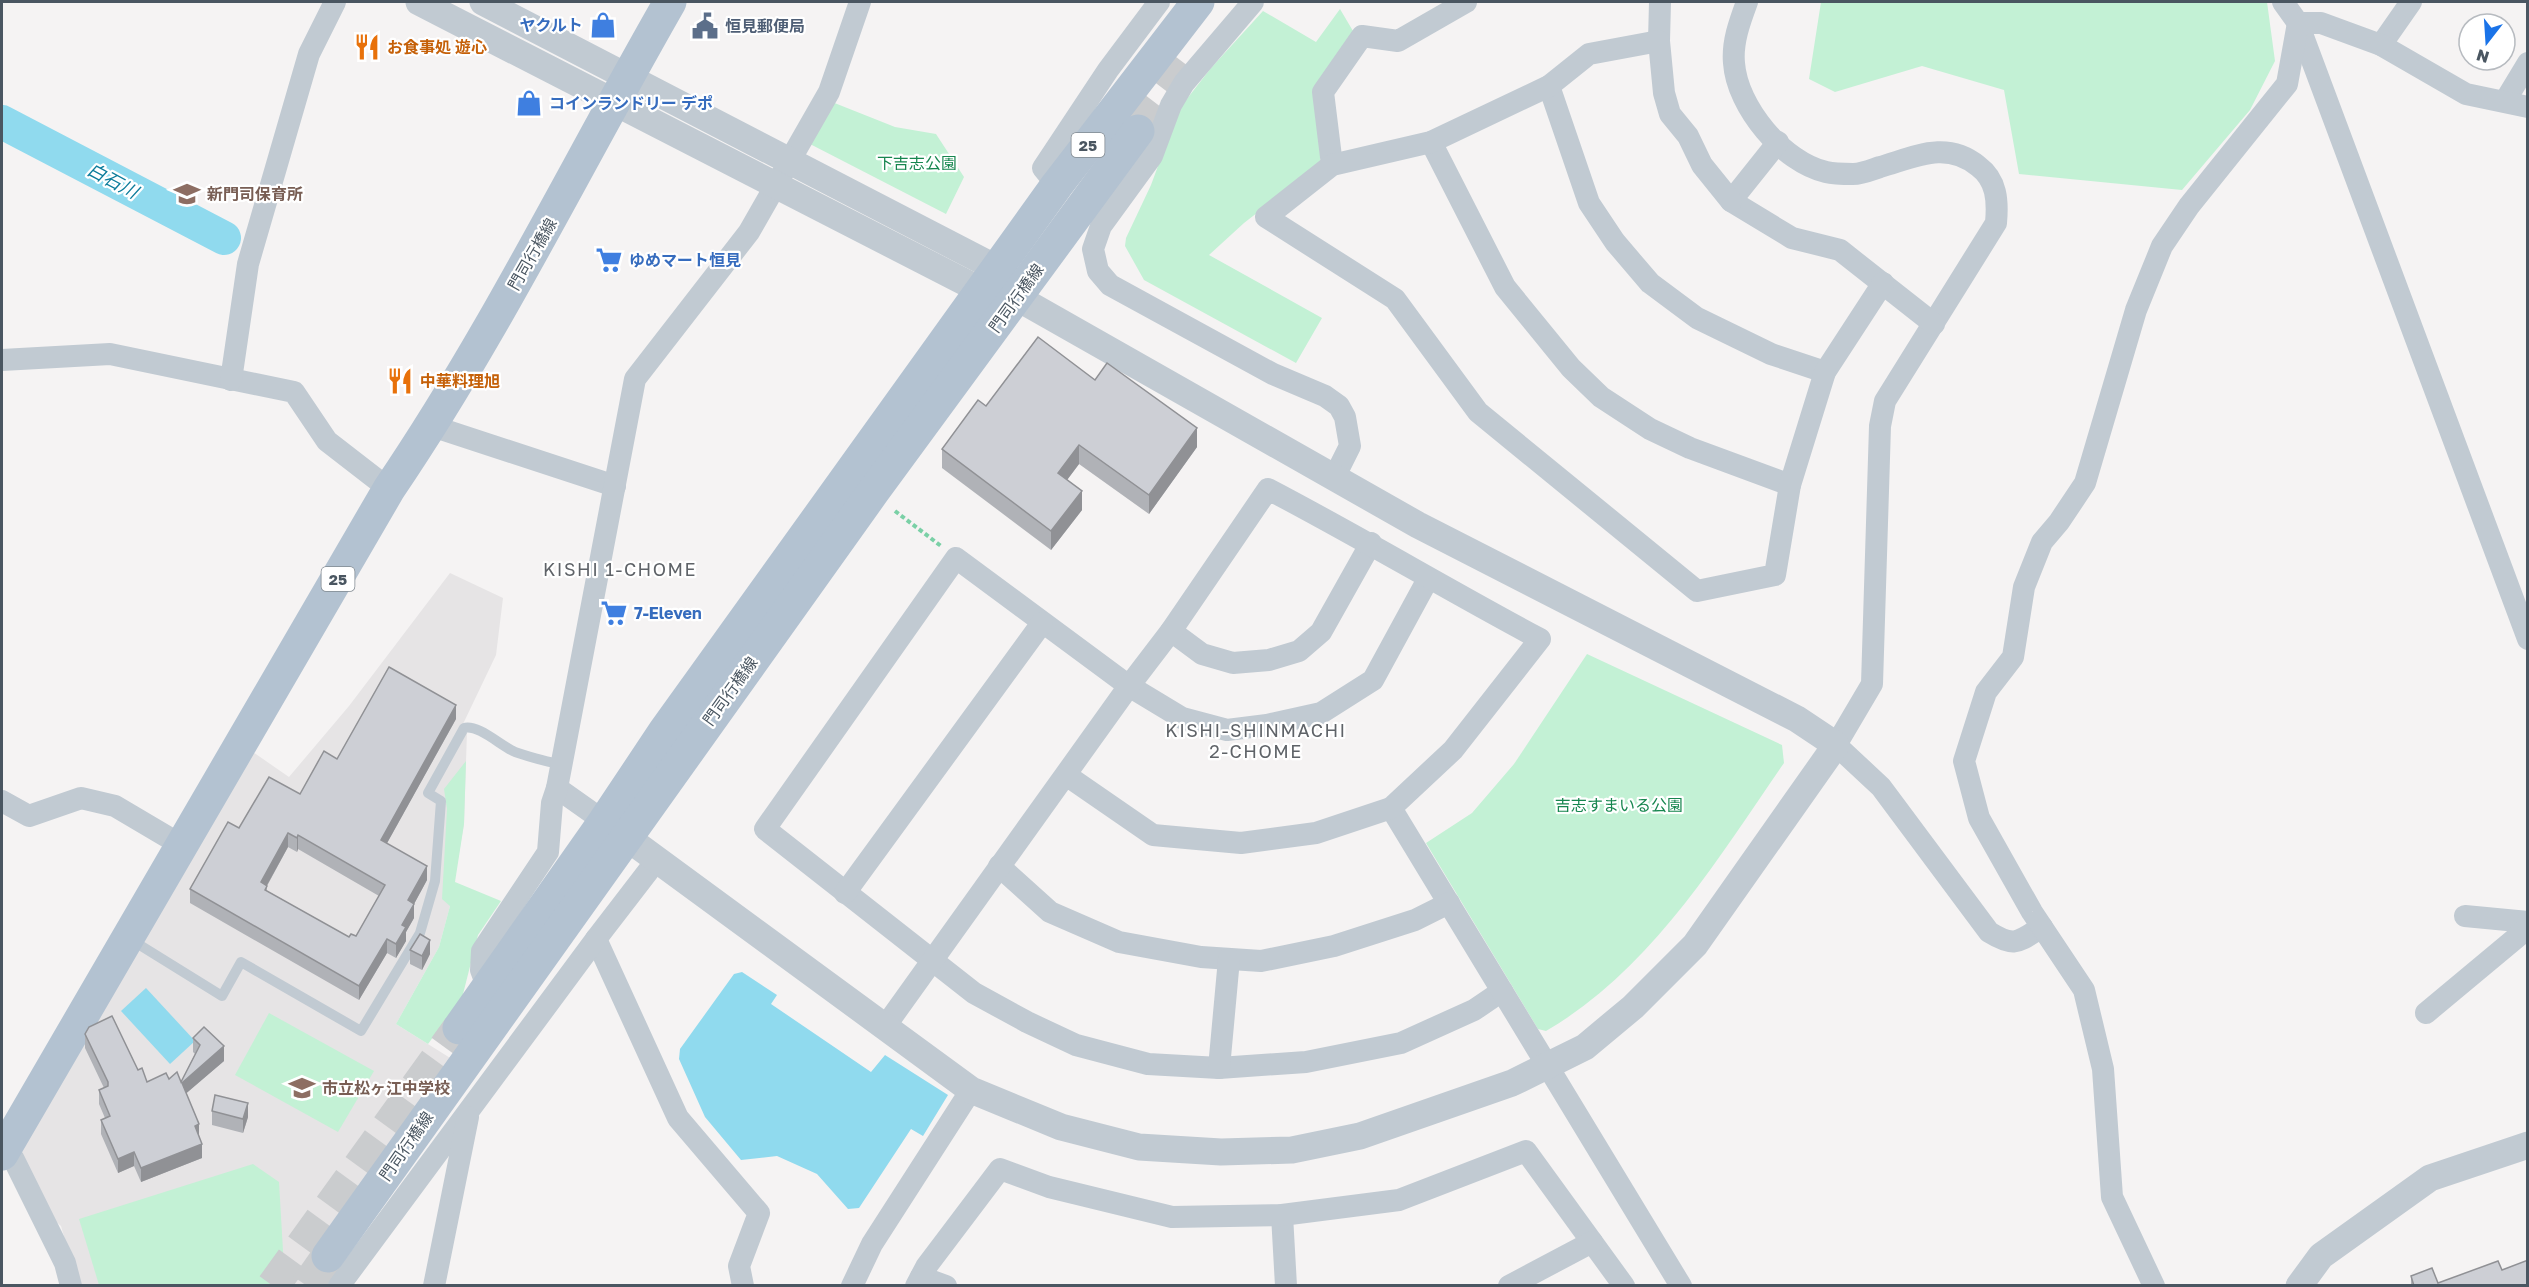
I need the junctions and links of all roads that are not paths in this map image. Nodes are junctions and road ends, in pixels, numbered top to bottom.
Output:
1 (335, 2) edge
2 (419, 2) edge
3 (483, 2) edge
4 (670, 2) edge
5 (1159, 2) edge
6 (1198, 2) edge
7 (1253, 2) edge
8 (1466, 2) edge
9 (1660, 2) edge
10 (1746, 2) edge
11 (2283, 2) edge
12 (2411, 2) edge
13 (856, 4) edge
14 (2298, 23) junction
15 (1659, 41) junction
16 (2380, 45) junction
17 (2528, 63) edge
18 (1549, 86) junction
19 (620, 89) junction
20 (2505, 101) junction
21 (2528, 106) edge
22 (1138, 131) tunnel mouth
23 (1431, 141) junction
24 (1778, 142) junction
25 (791, 161) junction
26 (1332, 165) junction
27 (776, 183) junction
28 (1057, 185) junction
29 (1731, 201) junction
30 (990, 280) junction
31 (1883, 283) junction
32 (1016, 297) junction
33 (1934, 324) junction
34 (2, 360) edge
35 (1825, 372) junction
36 (231, 380) junction
37 (432, 426) junction
38 (1335, 476) junction
39 (1790, 485) junction
40 (615, 486) junction
41 (389, 489) junction
42 (1371, 543) junction
43 (1428, 579) junction
44 (1042, 622) junction
45 (1171, 631) junction
46 (2528, 639) edge
47 (1129, 686) junction
48 (1836, 745) junction
49 (561, 764) junction
50 (1066, 775) junction
51 (557, 788) junction
52 (2, 801) edge
53 (1391, 808) junction
54 (615, 829) junction
55 (181, 845) junction
56 (657, 861) junction
57 (999, 866) junction
58 (845, 893) junction
59 (1449, 903) junction
60 (2465, 916) dead end
61 (2528, 922) edge
62 (2042, 927) junction
63 (2528, 928) edge
64 (127, 938) junction
65 (596, 939) junction
66 (1229, 959) junction
67 (932, 960) junction
68 (488, 989) junction
69 (1502, 991) junction
70 (2426, 1013) dead end
71 (459, 1028) tunnel mouth
72 (884, 1028) junction
73 (1548, 1066) junction
74 (1219, 1068) junction
75 (971, 1090) junction
76 (470, 1109) junction
77 (2528, 1145) edge
78 (2, 1153) edge
79 (1282, 1215) junction
80 (1592, 1242) junction
81 (334, 1271) edge
82 (918, 1281) edge
83 (71, 1286) edge
84 (434, 1286) edge
85 (743, 1286) edge
86 (852, 1286) edge
87 (946, 1286) edge
88 (1286, 1286) edge
89 (1509, 1286) edge
90 (1624, 1286) edge
91 (1681, 1286) edge
92 (2154, 1286) edge
93 (2299, 1286) edge

1 - 36 street
2 - 19 street
3 - 19 street
4 - 19 main road, 門司行橋線 / 25
5 - 28 street
6 - 28 main road, 門司行橋線 / 25
7 - 38 street
8 - 26 street
9 - 15 street
10 - 24 street
11 - 14 street
12 - 16 street
13 - 25 street
14 - 16 street
14 - 46 street
14 - 62 street
15 - 18 street
15 - 29 street
16 - 20 street
17 - 20 street
18 - 23 street
18 - 35 street
19 - 25 street
19 - 27 street
19 - 37 main road, 門司行橋線 / 25
20 - 21 street
22 - 32 main road, 門司行橋線 / 25
23 - 26 street
23 - 39 street
24 - 29 street
24 - 33 street
25 - 27 street
25 - 30 street
26 - 39 street
27 - 30 street
27 - 40 street
28 - 30 main road, 門司行橋線 / 25
29 - 31 street
30 - 32 street
30 - 54 main road, 門司行橋線 / 25
31 - 33 street
31 - 35 street
32 - 38 street
32 - 54 main road, 門司行橋線 / 25
33 - 48 street
34 - 36 street
35 - 39 street
36 - 41 street
37 - 40 street
37 - 41 main road, 門司行橋線 / 25
38 - 48 street
40 - 49 street
41 - 55 main road, 門司行橋線 / 25
42 - 43 street
42 - 45 street
42 - 45 street
43 - 47 street
43 - 53 street
44 - 47 street
44 - 58 street
44 - 58 street
45 - 47 street
47 - 50 street
48 - 62 street
48 - 73 street
49 - 51 street
49 - 64 lane
50 - 53 street
50 - 57 street
51 - 54 street
51 - 68 street
52 - 55 street
53 - 59 street
54 - 56 street
54 - 68 main road, 門司行橋線 / 25
54 - 81 main road, 門司行橋線 / 25
55 - 64 main road, 門司行橋線 / 25
56 - 65 street
56 - 72 street
57 - 66 street
57 - 67 street
58 - 67 street
59 - 66 street
59 - 69 street
60 - 61 street
62 - 92 street
63 - 70 street
64 - 78 main road, 門司行橋線 / 25
65 - 76 street
65 - 85 street
66 - 74 street
67 - 72 street
67 - 74 street
68 - 71 main road, 門司行橋線 / 25
69 - 73 street
69 - 74 street
72 - 75 street
73 - 75 street
73 - 91 street
75 - 86 street
76 - 81 street
76 - 84 street
77 - 93 street
78 - 83 street
79 - 80 street
79 - 82 street
79 - 88 street
80 - 89 street
80 - 90 street
82 - 87 street

